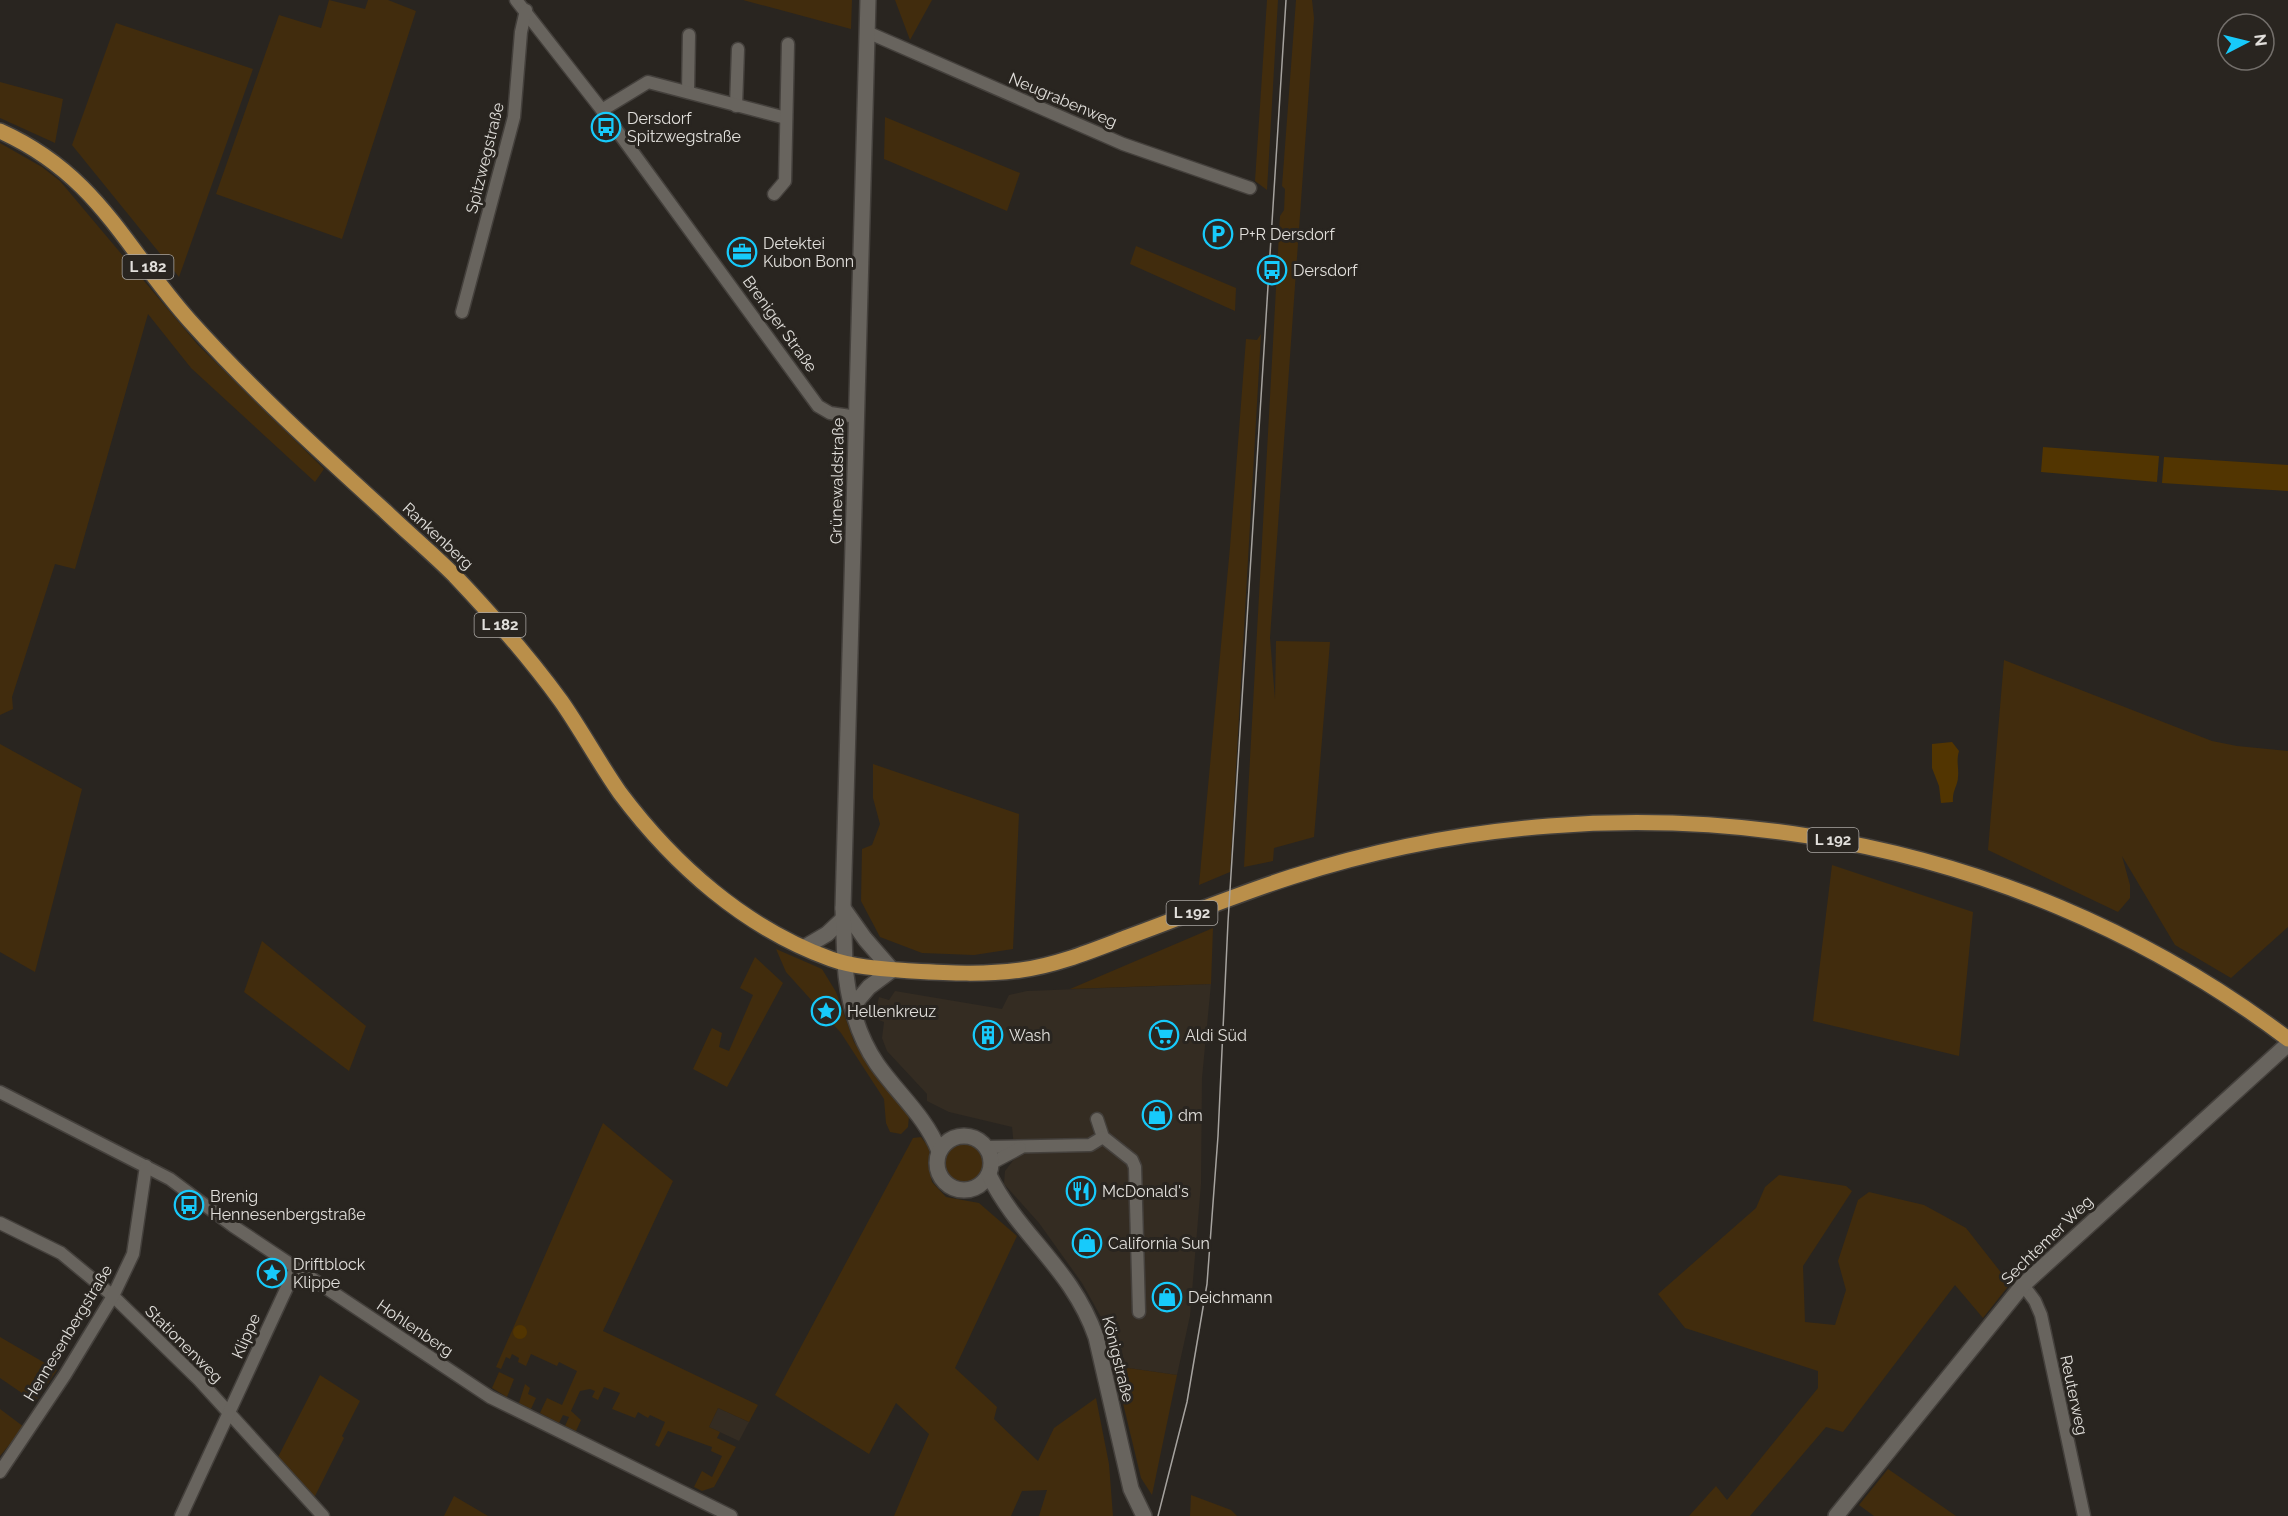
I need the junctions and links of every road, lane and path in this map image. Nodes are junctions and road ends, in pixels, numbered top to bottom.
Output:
1 (516, 0) edge
2 (868, 0) edge
3 (526, 10) junction
4 (867, 32) junction
5 (689, 35) dead end
6 (788, 44) dead end
7 (738, 49) dead end
8 (688, 92) junction
9 (736, 105) junction
10 (603, 110) junction
11 (786, 118) junction
12 (0, 131) edge
13 (1250, 188) dead end
14 (774, 194) dead end
15 (462, 312) dead end
16 (857, 417) junction
17 (843, 914) junction
18 (805, 947) junction
19 (845, 963) junction
20 (892, 970) junction
21 (852, 1006) junction
22 (2288, 1039) edge
23 (2288, 1044) edge
24 (0, 1092) edge
25 (920, 1115) junction
26 (1097, 1119) dead end
27 (1103, 1137) junction
28 (953, 1138) junction
29 (987, 1147) junction
30 (1021, 1147) junction
31 (939, 1150) junction
32 (146, 1166) junction
33 (990, 1169) junction
34 (973, 1189) junction
35 (0, 1223) edge
36 (1024, 1228) junction
37 (296, 1268) junction
38 (2023, 1285) junction
39 (113, 1296) junction
40 (1139, 1312) dead end
41 (230, 1415) junction
42 (0, 1472) edge
43 (1140, 1514) edge
44 (181, 1516) edge
45 (322, 1516) edge
46 (731, 1516) edge
47 (1836, 1516) edge
48 (2084, 1516) edge

1 - 3 street, Breniger Straße
2 - 4 street, Grünewaldstraße
3 - 10 street, Breniger Straße
3 - 15 street, Spitzwegstraße
4 - 13 street, Neugrabenweg
4 - 16 street, Grünewaldstraße
5 - 8 street
6 - 11 street
7 - 9 street
8 - 9 street
8 - 10 street
9 - 11 street
10 - 16 street, Breniger Straße
11 - 14 street
12 - 18 main road, Rankenberg / L 182
16 - 17 street, Grünewaldstraße
17 - 18 street
17 - 19 street, Grünewaldstraße
17 - 20 street
18 - 19 main road, Rankenberg / L 182
19 - 20 main road, L 192
19 - 21 street, Königstraße
20 - 21 street
20 - 22 main road, L 192
21 - 25 street, Königstraße
23 - 38 street, Sechtemer Weg
24 - 32 street, Hohlenberg
25 - 28 street, Königstraße
25 - 31 street, Königstraße
26 - 27 street
27 - 30 street
27 - 40 street
28 - 29 street, Königstraße
28 - 31 street
29 - 30 street
29 - 33 street, Königstraße
30 - 33 street
31 - 34 street, Königstraße
32 - 37 street, Hohlenberg
32 - 39 street, Hennesenbergstraße
33 - 34 street
33 - 36 street, Königstraße
34 - 36 street, Königstraße
35 - 39 street, Stationenweg
36 - 43 street, Königstraße
37 - 41 street, Klippe
37 - 46 street, Hohlenberg
38 - 47 street, Sechtemer Weg
38 - 48 street, Reuterweg
39 - 41 street, Stationenweg
39 - 42 street, Hennesenbergstraße
41 - 44 street, Klippe
41 - 45 street, Stationenweg

